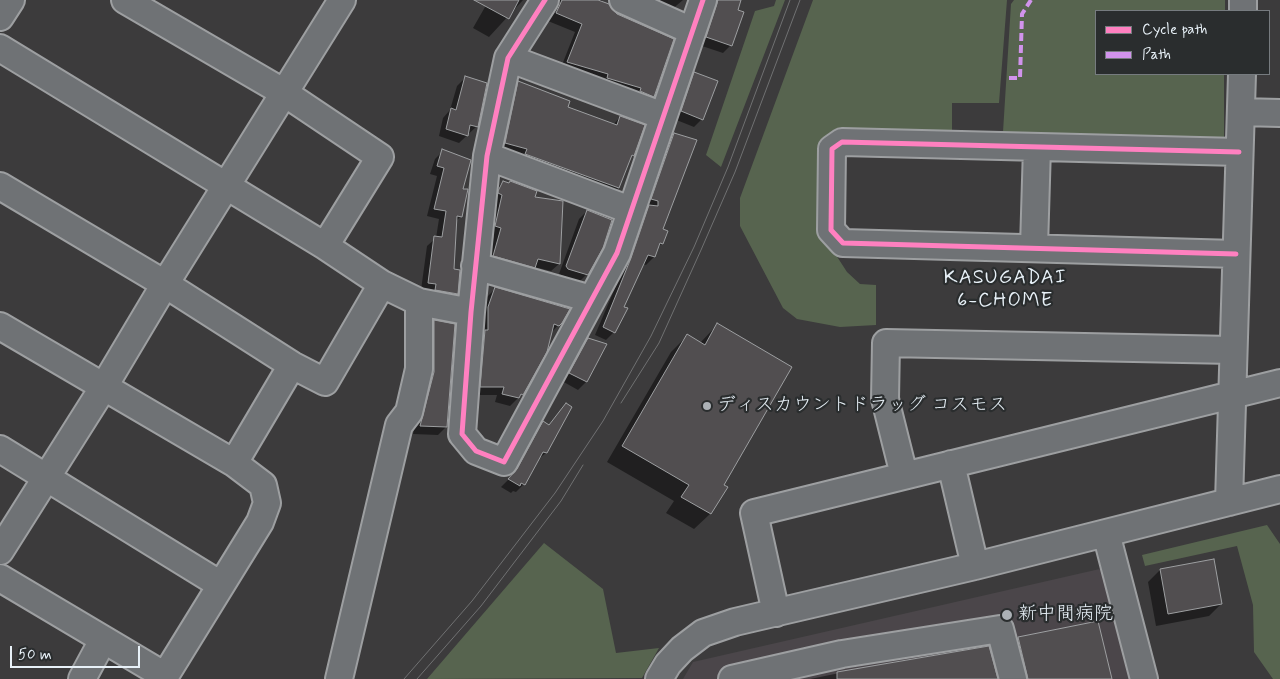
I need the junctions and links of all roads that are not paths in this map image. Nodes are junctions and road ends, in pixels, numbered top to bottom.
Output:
1 (11, 0) edge
2 (125, 0) edge
3 (341, 0) edge
4 (545, 0) edge
5 (623, 0) edge
6 (703, 0) edge
7 (0, 17) edge
8 (692, 31) junction
9 (0, 48) edge
10 (508, 58) junction
11 (1242, 75) edge
12 (283, 92) junction
13 (1241, 112) junction
14 (1280, 113) edge
15 (664, 116) junction
16 (1037, 147) junction
17 (1239, 152) junction
18 (487, 156) junction
19 (0, 186) edge
20 (225, 186) junction
21 (630, 210) junction
22 (325, 246) junction
23 (1034, 247) junction
24 (1236, 254) junction
25 (475, 266) junction
26 (165, 284) junction
27 (382, 284) junction
28 (591, 299) junction
29 (419, 302) junction
30 (471, 312) junction
31 (0, 326) edge
32 (1233, 350) junction
33 (292, 364) junction
34 (1280, 382) edge
35 (103, 388) junction
36 (1233, 395) junction
37 (0, 449) edge
38 (234, 463) junction
39 (951, 464) junction
40 (904, 475) junction
41 (47, 477) junction
42 (1280, 489) edge
43 (1229, 502) junction
44 (1106, 533) junction
45 (0, 551) edge
46 (975, 566) junction
47 (0, 578) edge
48 (221, 585) junction
49 (776, 613) junction
50 (103, 640) junction
51 (670, 674) edge
52 (82, 679) edge
53 (339, 679) edge
54 (732, 679) edge
55 (1013, 679) edge
56 (1144, 679) edge

1 - 7 street
2 - 12 street
3 - 12 street
4 - 10 street
5 - 8 street
6 - 8 street
8 - 15 street
9 - 20 street
10 - 15 street
10 - 18 street
11 - 13 street
12 - 20 street
12 - 22 street
13 - 14 street
13 - 17 street
15 - 21 street
16 - 17 street
16 - 23 street
16 - 23 street
17 - 24 street
18 - 21 street
18 - 25 street
19 - 26 street
20 - 22 street
20 - 26 street
21 - 28 street
22 - 27 street
23 - 24 street
24 - 32 street
25 - 28 street
25 - 30 street
26 - 33 street
26 - 35 street
27 - 29 street
27 - 33 street
28 - 30 street
29 - 30 street
29 - 53 street
31 - 35 street
32 - 36 street
32 - 40 street
33 - 38 street
34 - 36 street
35 - 38 street
35 - 41 street
36 - 39 street
36 - 43 street
37 - 41 street
38 - 48 street
39 - 40 street
39 - 46 street
40 - 49 street
41 - 45 street
41 - 48 street
42 - 43 street
43 - 44 street
44 - 46 street
44 - 56 street
46 - 49 street
47 - 50 street
48 - 50 street
49 - 51 street
50 - 52 street
54 - 55 street

